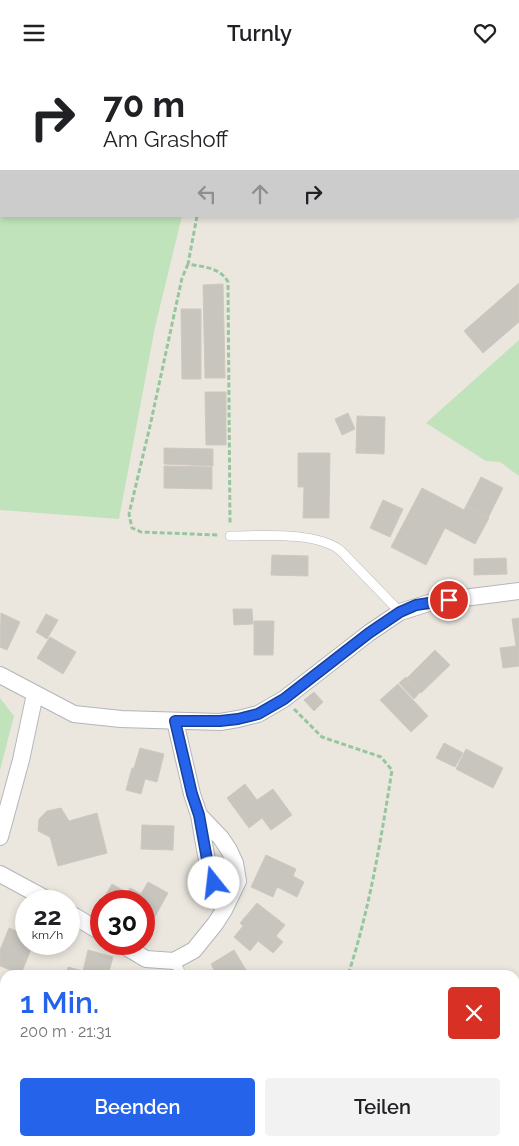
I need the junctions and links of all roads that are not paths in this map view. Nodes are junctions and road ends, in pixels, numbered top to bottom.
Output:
1 (230, 536) road end
2 (519, 591) edge
3 (400, 612) junction
4 (0, 675) edge
5 (35, 695) junction
6 (175, 721) junction
7 (199, 815) junction
8 (0, 837) edge
9 (0, 874) edge
10 (30, 890) edge
11 (224, 910) junction
12 (139, 955) edge
13 (178, 968) edge

1 - 3 lane
2 - 3 street
3 - 6 street
4 - 5 street
5 - 6 street
5 - 8 street
6 - 7 street
7 - 11 street
7 - 11 street
9 - 10 street
11 - 13 street
12 - 13 street

